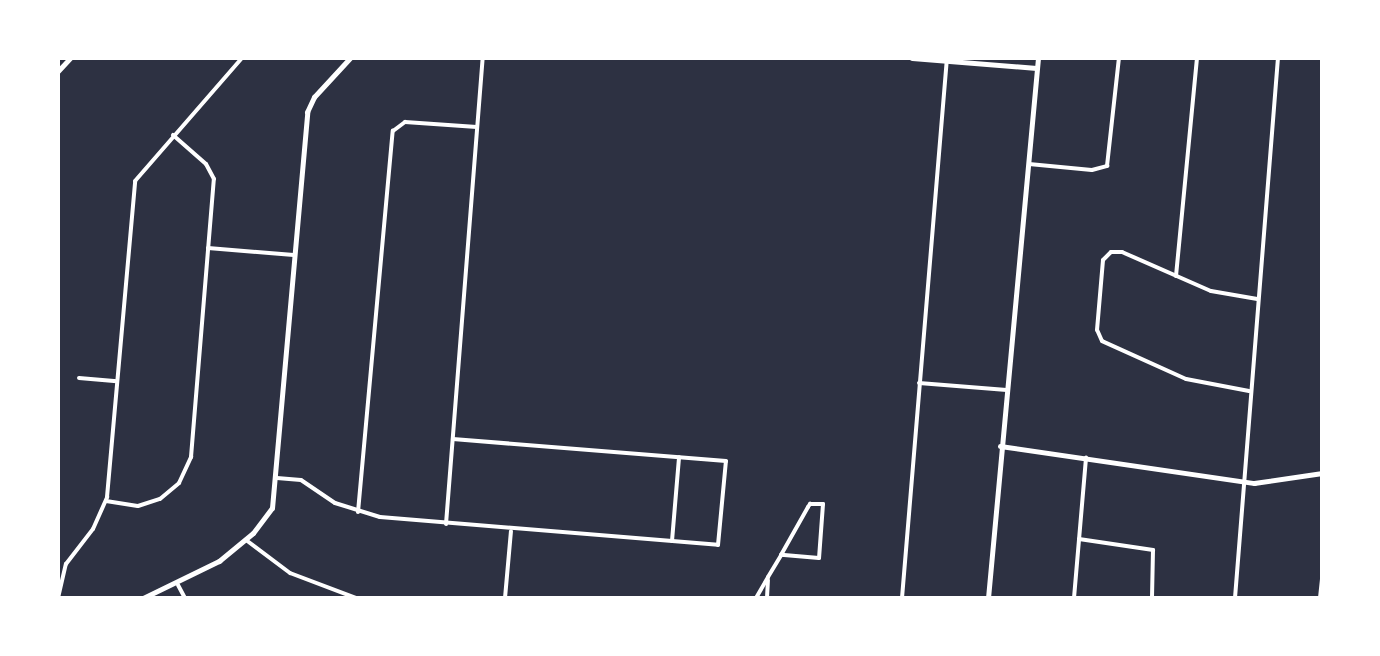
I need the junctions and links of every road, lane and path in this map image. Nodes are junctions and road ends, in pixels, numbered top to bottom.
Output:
1 (70, 58) edge
2 (242, 58) edge
3 (350, 58) edge
4 (483, 58) edge
5 (912, 58) edge
6 (1038, 58) edge
7 (1119, 58) edge
8 (1197, 58) edge
9 (1278, 58) edge
10 (947, 59) edge
11 (1037, 68) junction
12 (58, 71) edge
13 (477, 127) junction
14 (173, 135) junction
15 (1029, 164) junction
16 (208, 248) junction
17 (295, 255) junction
18 (1176, 276) junction
19 (1257, 299) junction
20 (79, 378) dead end
21 (117, 381) junction
22 (919, 383) junction
23 (1007, 390) junction
24 (1249, 391) junction
25 (453, 439) junction
26 (1000, 446) junction
27 (679, 457) junction
28 (1086, 458) junction
29 (1322, 473) edge
30 (277, 478) junction
31 (1241, 481) junction
32 (106, 501) junction
33 (358, 512) junction
34 (446, 524) junction
35 (511, 531) junction
36 (1079, 539) junction
37 (246, 540) junction
38 (672, 541) junction
39 (781, 555) junction
40 (768, 577) junction
41 (1322, 578) edge
42 (178, 585) junction
43 (58, 598) edge
44 (143, 598) edge
45 (185, 598) edge
46 (356, 598) edge
47 (505, 598) edge
48 (756, 598) edge
49 (767, 598) edge
50 (902, 598) edge
51 (988, 598) edge
52 (1074, 598) edge
53 (1152, 598) edge
54 (1235, 598) edge
55 (1320, 598) edge

1 - 12 street
2 - 14 street
3 - 17 street
4 - 13 street
5 - 10 street
6 - 11 street
7 - 15 street
8 - 18 street
9 - 19 street
10 - 11 street
10 - 22 street
11 - 15 street
13 - 25 street
13 - 33 street
14 - 16 street
14 - 21 street
15 - 23 street
16 - 17 street
16 - 32 street
17 - 30 street
18 - 19 street
18 - 24 street
19 - 24 street
20 - 21 street
21 - 32 street
22 - 23 street
22 - 50 street
23 - 26 street
24 - 31 street
25 - 27 street
25 - 34 street
26 - 28 street
26 - 51 street
27 - 38 street
27 - 38 street
28 - 31 street
28 - 36 street
29 - 31 street
30 - 33 street
30 - 37 street
31 - 54 street
32 - 43 street
33 - 34 street
34 - 35 street
35 - 38 street
35 - 47 street
36 - 52 street
36 - 53 street
37 - 42 street
37 - 46 street
39 - 39 street
39 - 40 street
40 - 48 street
40 - 49 street
41 - 55 street
42 - 44 street
42 - 45 street

